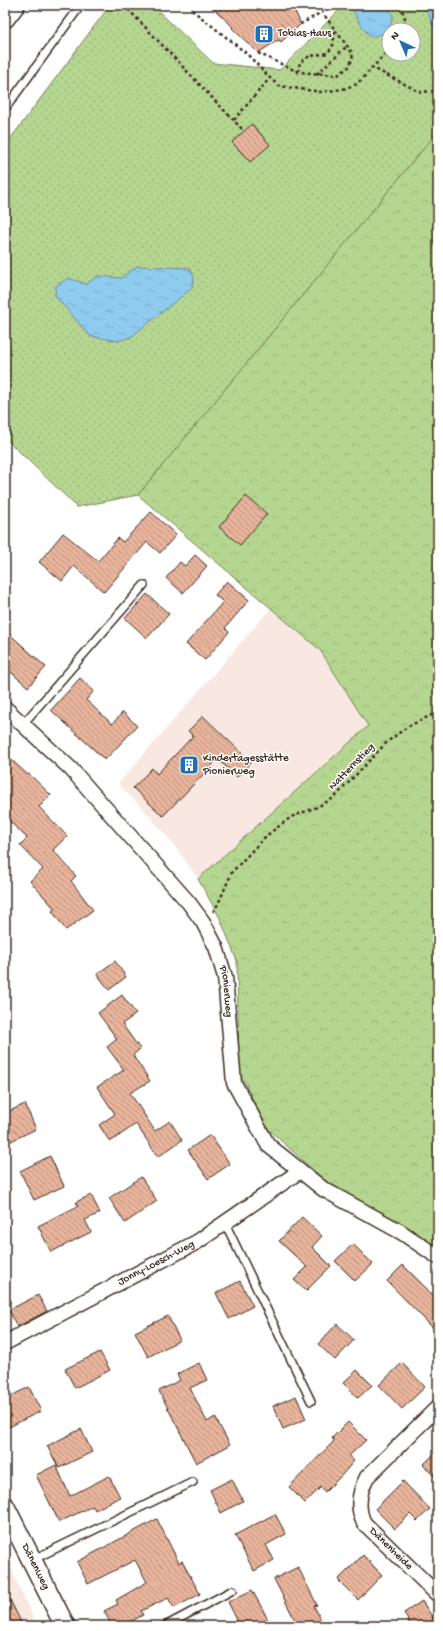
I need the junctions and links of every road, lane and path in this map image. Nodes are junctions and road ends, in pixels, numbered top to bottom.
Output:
1 (15, 5) edge
2 (81, 5) edge
3 (124, 5) edge
4 (400, 5) edge
5 (192, 10) dead end
6 (5, 18) edge
7 (404, 22) edge
8 (301, 24) dead end
9 (335, 30) junction
10 (347, 46) junction
11 (258, 53) dead end
12 (381, 58) edge
13 (371, 67) junction
14 (298, 72) junction
15 (316, 74) junction
16 (270, 78) junction
17 (438, 91) edge
18 (5, 109) edge
19 (234, 120) junction
20 (242, 129) dead end
21 (144, 585) dead end
22 (5, 708) edge
23 (438, 712) edge
24 (23, 724) junction
25 (203, 922) junction
26 (300, 1172) junction
27 (225, 1223) junction
28 (438, 1257) edge
29 (5, 1344) edge
30 (311, 1401) dead end
31 (438, 1407) edge
32 (193, 1482) dead end
33 (5, 1508) edge
34 (32, 1560) junction
35 (233, 1590) dead end
36 (438, 1595) edge
37 (65, 1626) edge
38 (164, 1626) edge

1 - 6 street
2 - 18 lane
3 - 19 path
4 - 7 path
5 - 16 path
8 - 9 path
9 - 10 path
9 - 14 path
10 - 15 path
10 - 15 path
11 - 14 path
12 - 13 path
13 - 16 path
13 - 17 path
14 - 15 path
16 - 19 path
19 - 20 path
21 - 24 lane
22 - 24 street, Pionierweg
23 - 25 path, Natternstieg
24 - 25 street, Pionierweg
25 - 26 street, Pionierweg
26 - 27 street, Jonny-Loesch-Weg
26 - 28 street, Pionierweg
27 - 29 street, Jonny-Loesch-Weg
27 - 30 lane
31 - 36 street, Dänenheide
32 - 34 lane
33 - 34 street, Dänenweg
34 - 37 street, Dänenweg
35 - 38 lane

